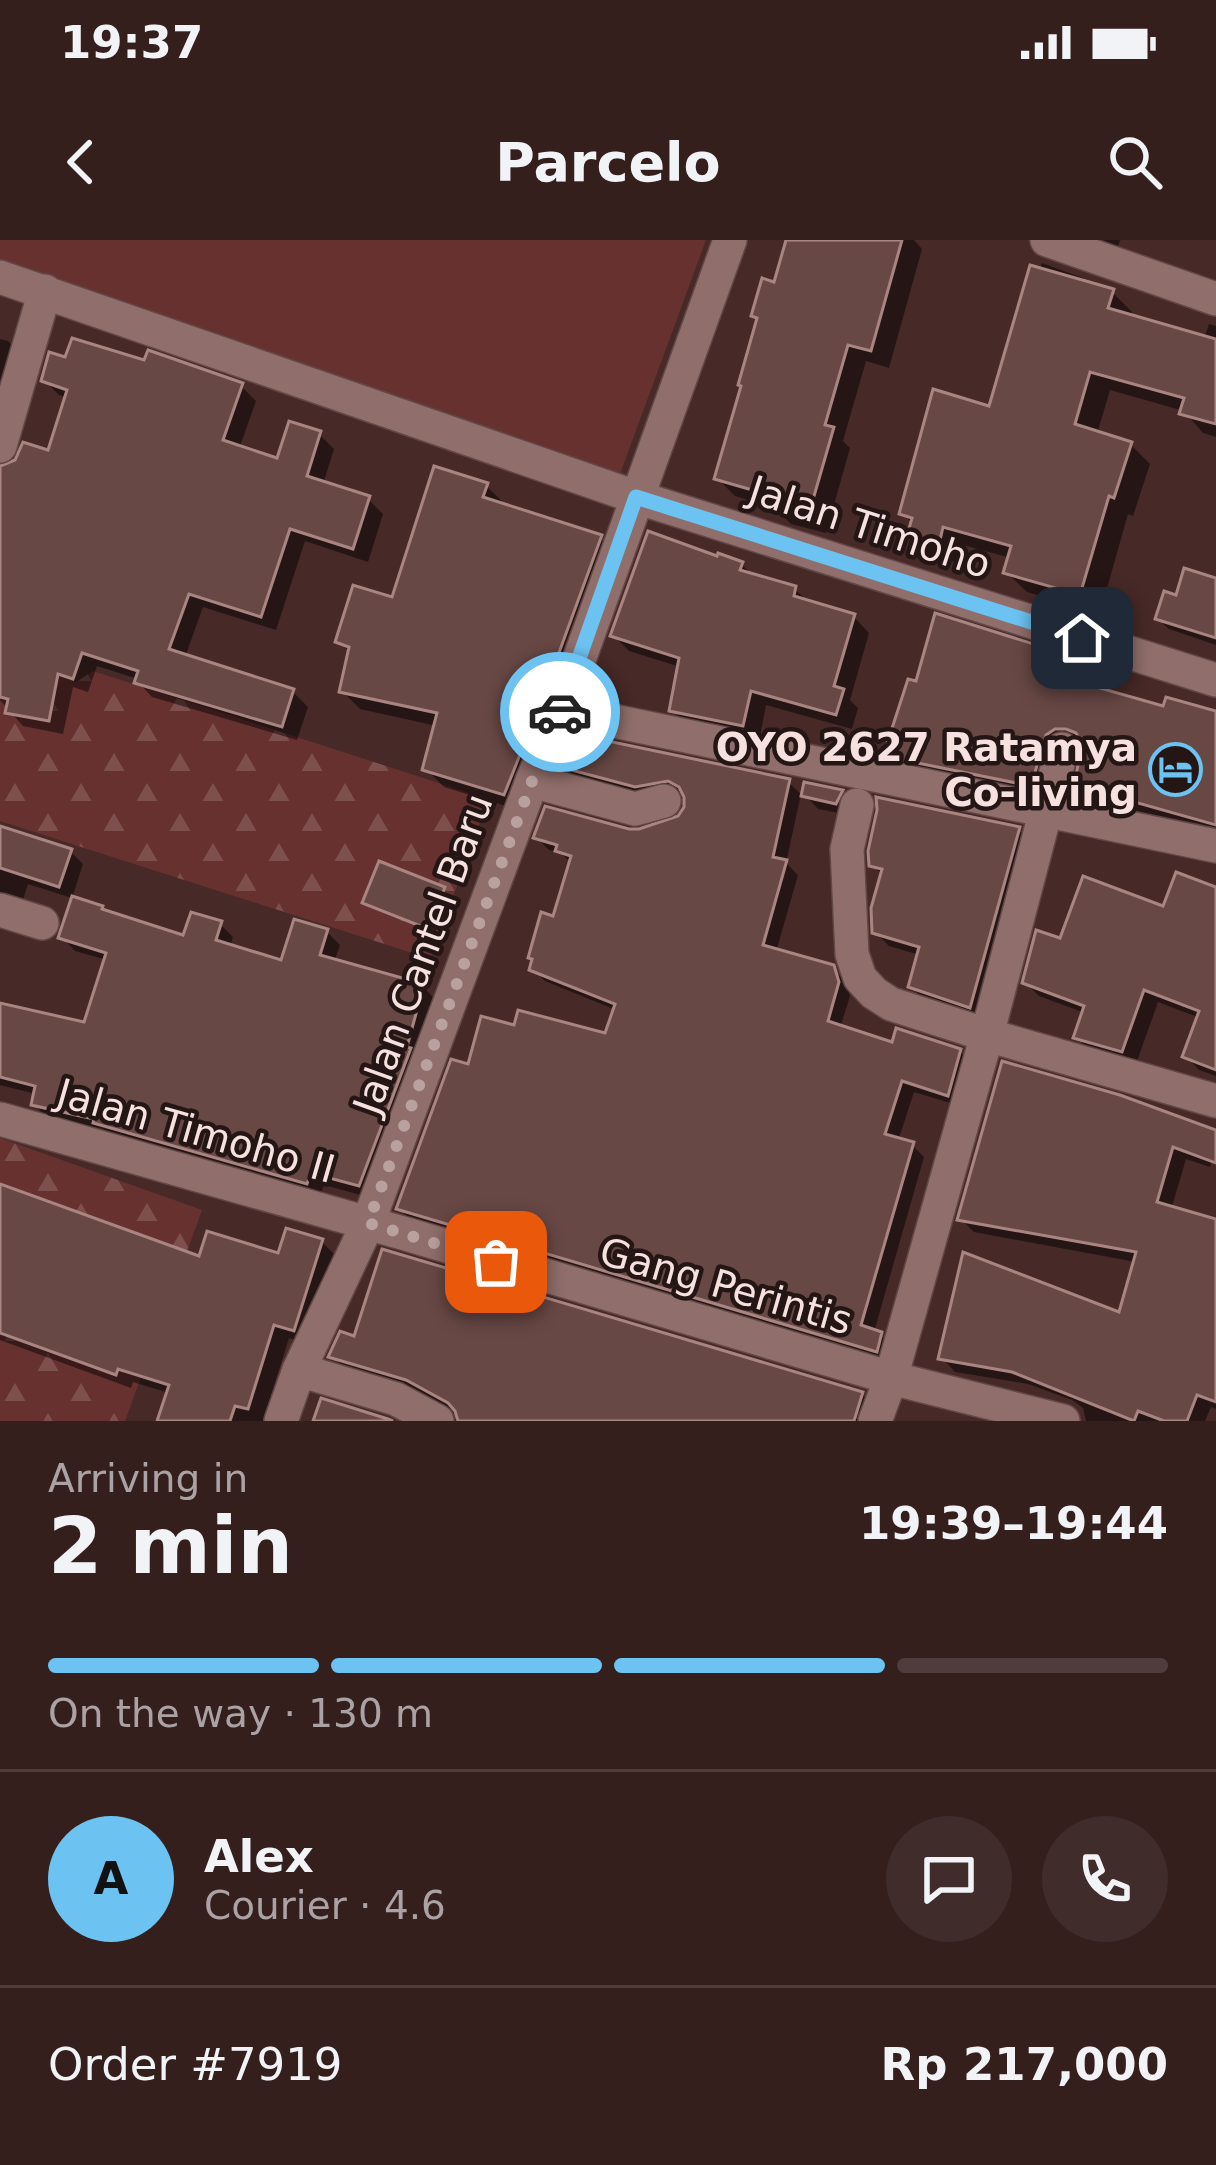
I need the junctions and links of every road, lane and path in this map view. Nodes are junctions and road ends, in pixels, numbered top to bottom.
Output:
1 (730, 240) edge
2 (1047, 240) edge
3 (0, 277) edge
4 (45, 291) junction
5 (1216, 299) edge
6 (0, 446) edge
7 (636, 497) junction
8 (1216, 680) edge
9 (561, 710) junction
10 (1062, 749) dead end
11 (532, 781) junction
12 (664, 801) dead end
13 (857, 805) dead end
14 (1046, 810) junction
15 (1216, 846) edge
16 (0, 910) edge
17 (42, 922) dead end
18 (986, 1035) junction
19 (1216, 1101) edge
20 (0, 1119) edge
21 (368, 1223) junction
22 (299, 1370) junction
23 (891, 1378) junction
24 (1053, 1420) edge
25 (281, 1421) edge
26 (437, 1421) edge
27 (875, 1421) edge

1 - 7 street, Jalan Cantel Baru
2 - 5 street
3 - 4 street, Jalan Timoho
4 - 6 street
4 - 7 street, Jalan Timoho
7 - 8 street, Jalan Timoho
7 - 9 street, Jalan Cantel Baru
9 - 11 street, Jalan Cantel Baru
9 - 14 street
10 - 14 street
11 - 12 street
11 - 21 street, Jalan Cantel Baru
13 - 18 street
14 - 15 street
14 - 18 street
16 - 17 street
18 - 19 street
18 - 23 street
20 - 21 street, Jalan Timoho II
21 - 22 street, Jalan Cantel Baru
21 - 23 street, Gang Perintis
22 - 25 street, Jalan Cantel Baru
22 - 26 street
23 - 24 street, Gang Perintis
23 - 27 street

